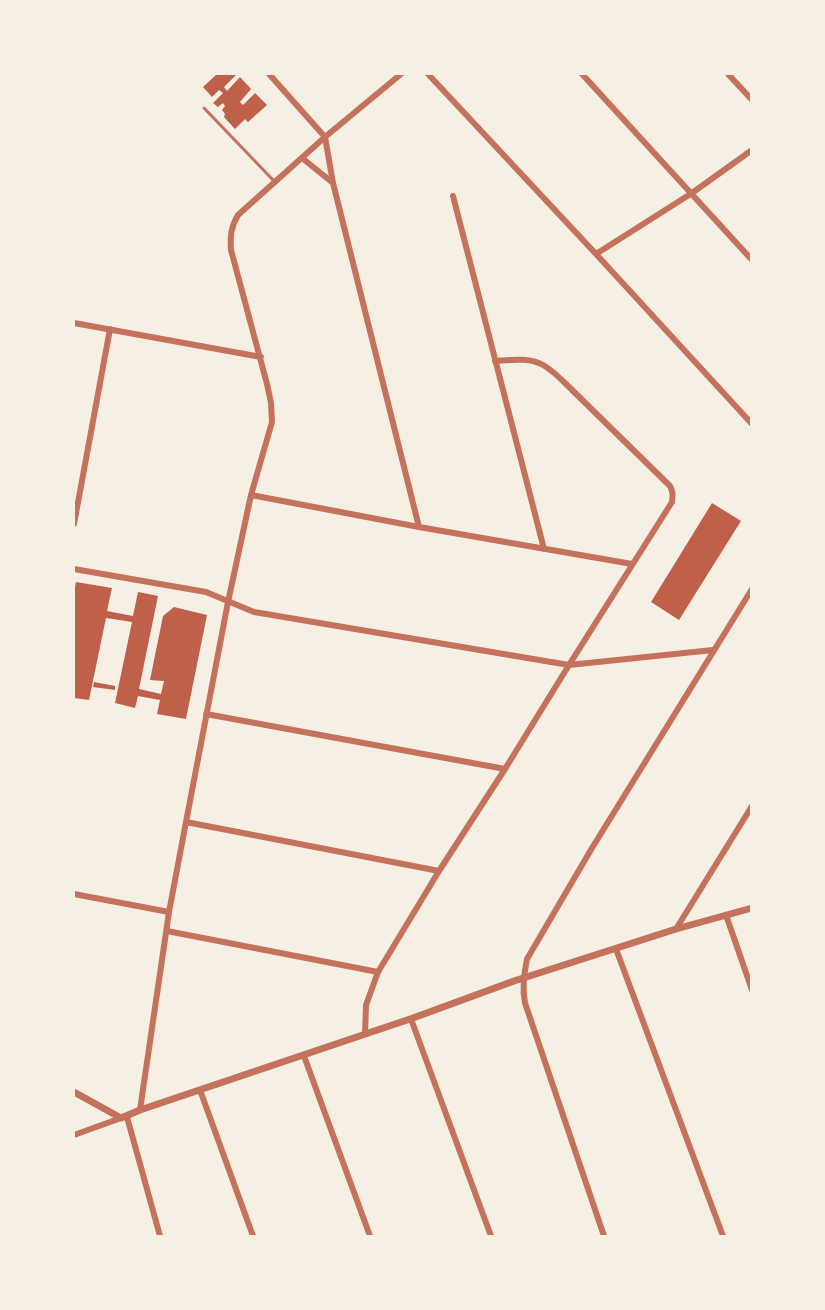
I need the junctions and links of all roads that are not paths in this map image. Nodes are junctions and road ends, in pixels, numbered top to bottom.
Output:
1 (269, 74) edge
2 (401, 74) edge
3 (428, 74) edge
4 (582, 74) edge
5 (728, 74) edge
6 (752, 100) edge
7 (204, 108) dead end
8 (325, 138) junction
9 (752, 150) edge
10 (302, 158) junction
11 (275, 182) junction
12 (333, 183) junction
13 (692, 193) junction
14 (453, 196) dead end
15 (596, 254) junction
16 (752, 260) edge
17 (74, 322) edge
18 (110, 329) junction
19 (261, 357) junction
20 (495, 361) junction
21 (752, 424) edge
22 (251, 495) junction
23 (74, 524) edge
24 (419, 527) junction
25 (544, 549) junction
26 (632, 564) junction
27 (74, 569) edge
28 (752, 589) edge
29 (228, 602) junction
30 (713, 650) junction
31 (569, 665) junction
32 (206, 714) junction
33 (506, 770) junction
34 (752, 806) edge
35 (186, 822) junction
36 (439, 871) junction
37 (74, 894) edge
38 (752, 908) edge
39 (169, 912) junction
40 (726, 915) junction
41 (676, 929) junction
42 (167, 931) junction
43 (616, 949) junction
44 (378, 972) junction
45 (523, 978) junction
46 (752, 990) edge
47 (411, 1019) junction
48 (365, 1034) junction
49 (304, 1056) junction
50 (200, 1090) junction
51 (74, 1092) edge
52 (140, 1110) junction
53 (124, 1117) junction
54 (74, 1135) edge
55 (160, 1236) edge
56 (253, 1236) edge
57 (370, 1236) edge
58 (491, 1236) edge
59 (604, 1236) edge
60 (723, 1236) edge

1 - 8 street
2 - 8 street
3 - 15 street
4 - 13 street
5 - 6 street
7 - 11 lane
8 - 10 street
8 - 12 street
9 - 13 street
10 - 11 street
10 - 12 street
11 - 19 street
12 - 24 street
13 - 15 street
13 - 16 street
14 - 20 street
15 - 21 street
17 - 18 street
18 - 19 street
18 - 23 street
19 - 22 street
20 - 25 street
20 - 26 street
22 - 24 street
22 - 29 street
24 - 25 street
25 - 26 street
26 - 31 street
27 - 29 street
28 - 30 street
29 - 31 street
29 - 32 street
30 - 31 street
30 - 45 street
31 - 33 street
32 - 33 street
32 - 35 street
33 - 36 street
34 - 41 street
35 - 36 street
35 - 39 street
36 - 44 street
37 - 39 street
38 - 40 street
39 - 42 street
40 - 41 street
40 - 46 street
41 - 43 street
42 - 44 street
42 - 52 street
43 - 45 street
43 - 60 street
44 - 48 street
45 - 47 street
45 - 59 street
47 - 48 street
47 - 58 street
48 - 49 street
49 - 50 street
49 - 57 street
50 - 52 street
50 - 56 street
51 - 53 street
52 - 53 street
53 - 54 street
53 - 55 street

